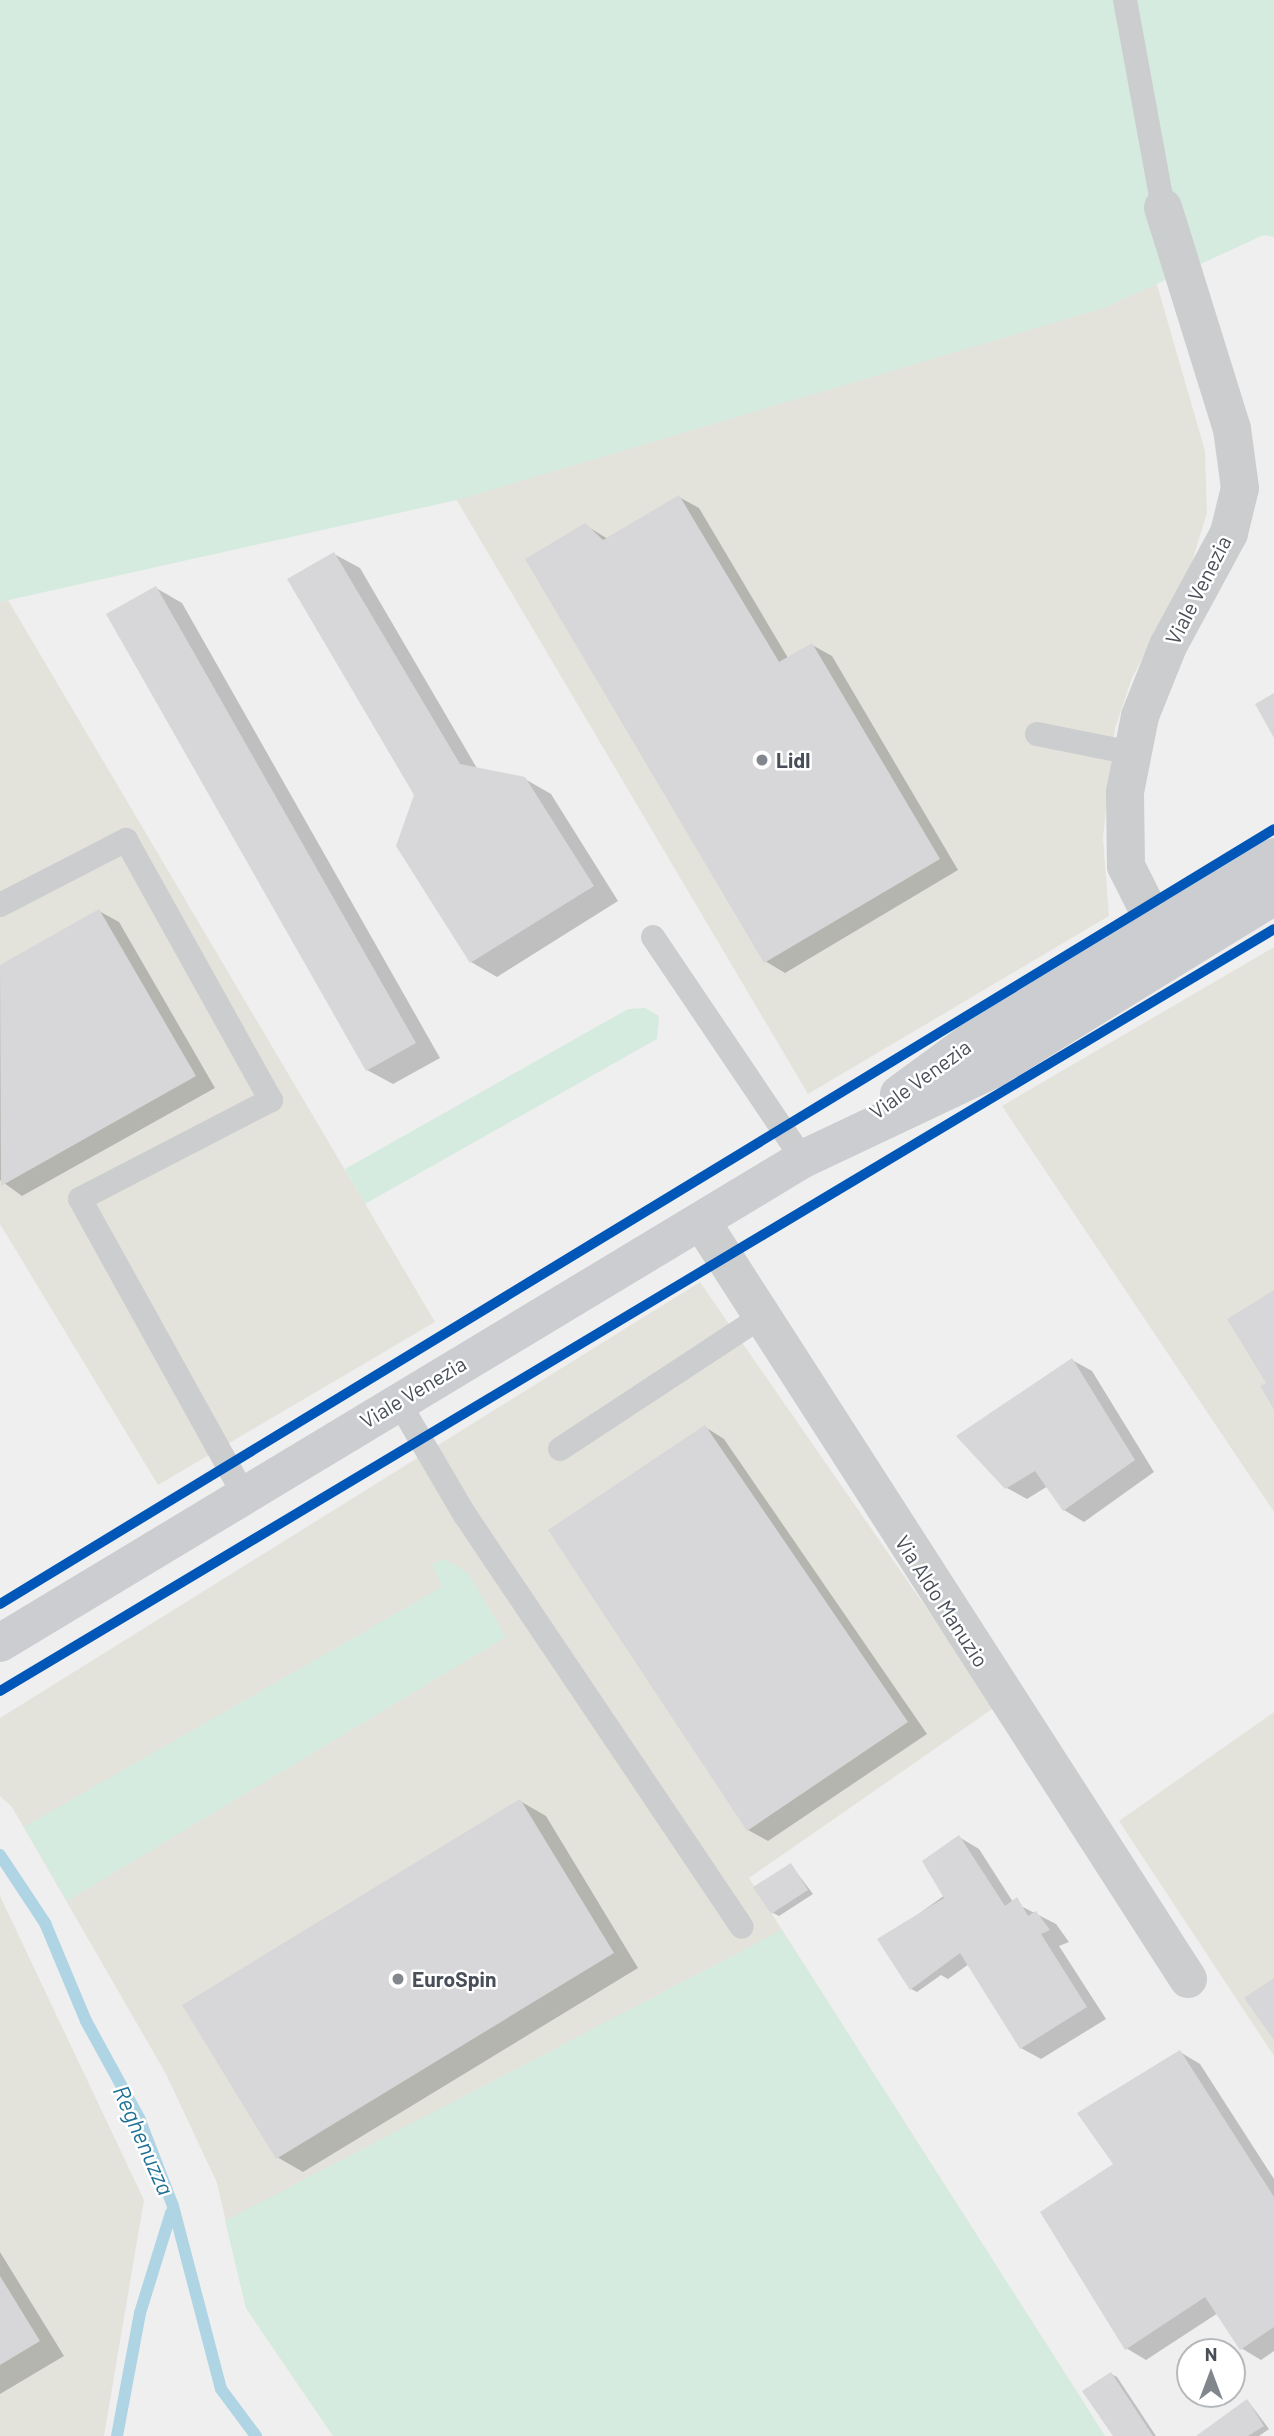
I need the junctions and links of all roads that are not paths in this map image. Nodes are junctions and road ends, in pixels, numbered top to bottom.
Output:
1 (1125, 0) edge
2 (1163, 207) joint
3 (1037, 734) dead end
4 (1132, 753) junction
5 (1274, 857) edge
6 (1274, 896) edge
7 (0, 905) edge
8 (1236, 920) junction
9 (1157, 928) junction
10 (653, 937) dead end
11 (1098, 1005) junction
12 (816, 1152) junction
13 (701, 1221) junction
14 (758, 1319) junction
15 (398, 1401) junction
16 (560, 1449) dead end
17 (244, 1494) junction
18 (0, 1643) edge
19 (742, 1927) dead end
20 (1188, 1979) dead end

1 - 2 lane
2 - 4 street, Viale Venezia
3 - 4 lane
4 - 9 street, Viale Venezia
5 - 9 main road, Viale Venezia
6 - 8 main road, Viale Venezia
7 - 17 lane
8 - 9 street, Viale Venezia
8 - 11 main road, Viale Venezia
9 - 11 street, Viale Venezia
9 - 12 main road, Viale Venezia
10 - 12 lane
11 - 12 main road, Viale Venezia
12 - 13 main road, Viale Venezia
13 - 14 street, Via Aldo Manuzio
13 - 15 main road, Viale Venezia
14 - 16 lane
14 - 20 street, Via Aldo Manuzio
15 - 17 main road, Viale Venezia
15 - 19 lane
17 - 18 main road, Viale Venezia

